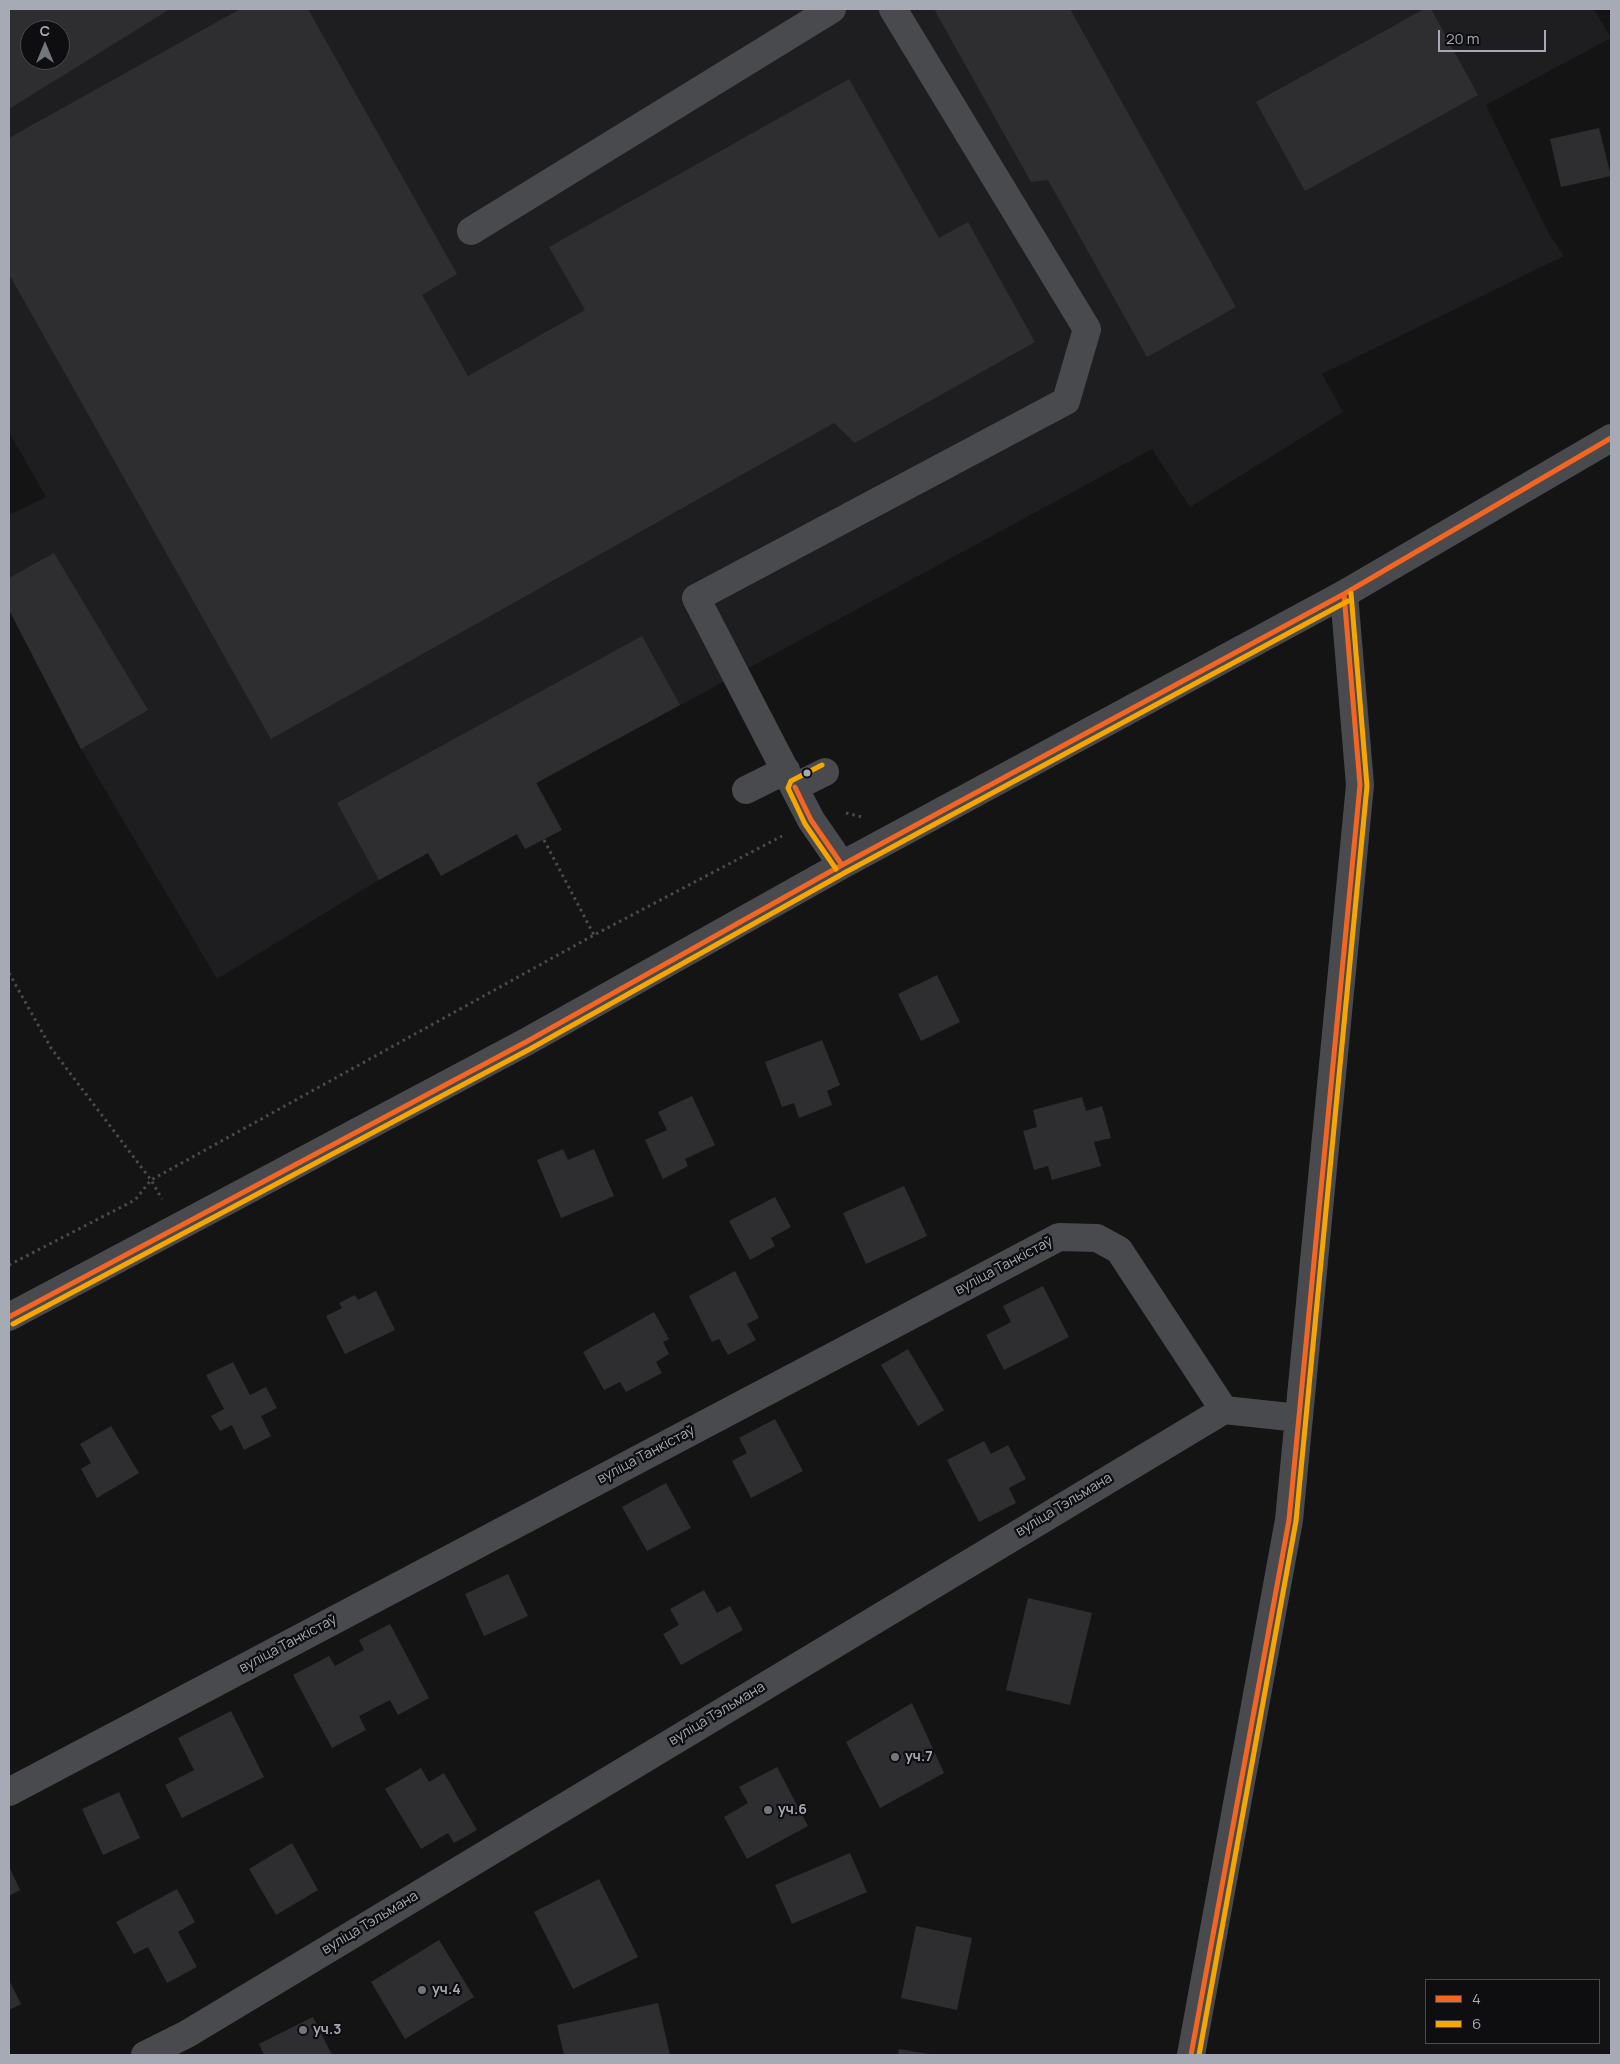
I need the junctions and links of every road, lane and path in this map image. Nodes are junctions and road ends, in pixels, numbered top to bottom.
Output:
1 (832, 9) edge
2 (892, 9) edge
3 (470, 231) dead end
4 (1611, 438) edge
5 (1344, 594) junction
6 (825, 772) dead end
7 (790, 778) junction
8 (746, 790) dead end
9 (867, 818) dead end
10 (811, 820) junction
11 (544, 840) dead end
12 (842, 865) junction
13 (594, 935) junction
14 (9, 973) edge
15 (151, 1180) junction
16 (177, 1227) junction
17 (9, 1265) edge
18 (9, 1317) edge
19 (1224, 1410) junction
20 (1299, 1418) junction
21 (9, 1792) edge
22 (145, 2055) edge
23 (1191, 2055) edge

1 - 3 street
2 - 7 street
4 - 5 street
5 - 12 street
5 - 20 street
6 - 7 street
7 - 8 street
7 - 10 street
9 - 10 path
10 - 12 street
10 - 13 path
11 - 13 path
12 - 16 street
13 - 15 path
14 - 15 path
15 - 16 path
15 - 17 path
16 - 18 street
19 - 20 street
19 - 21 street, вуліца Танкістаў
19 - 22 street, вуліца Тэльмана
20 - 23 street

